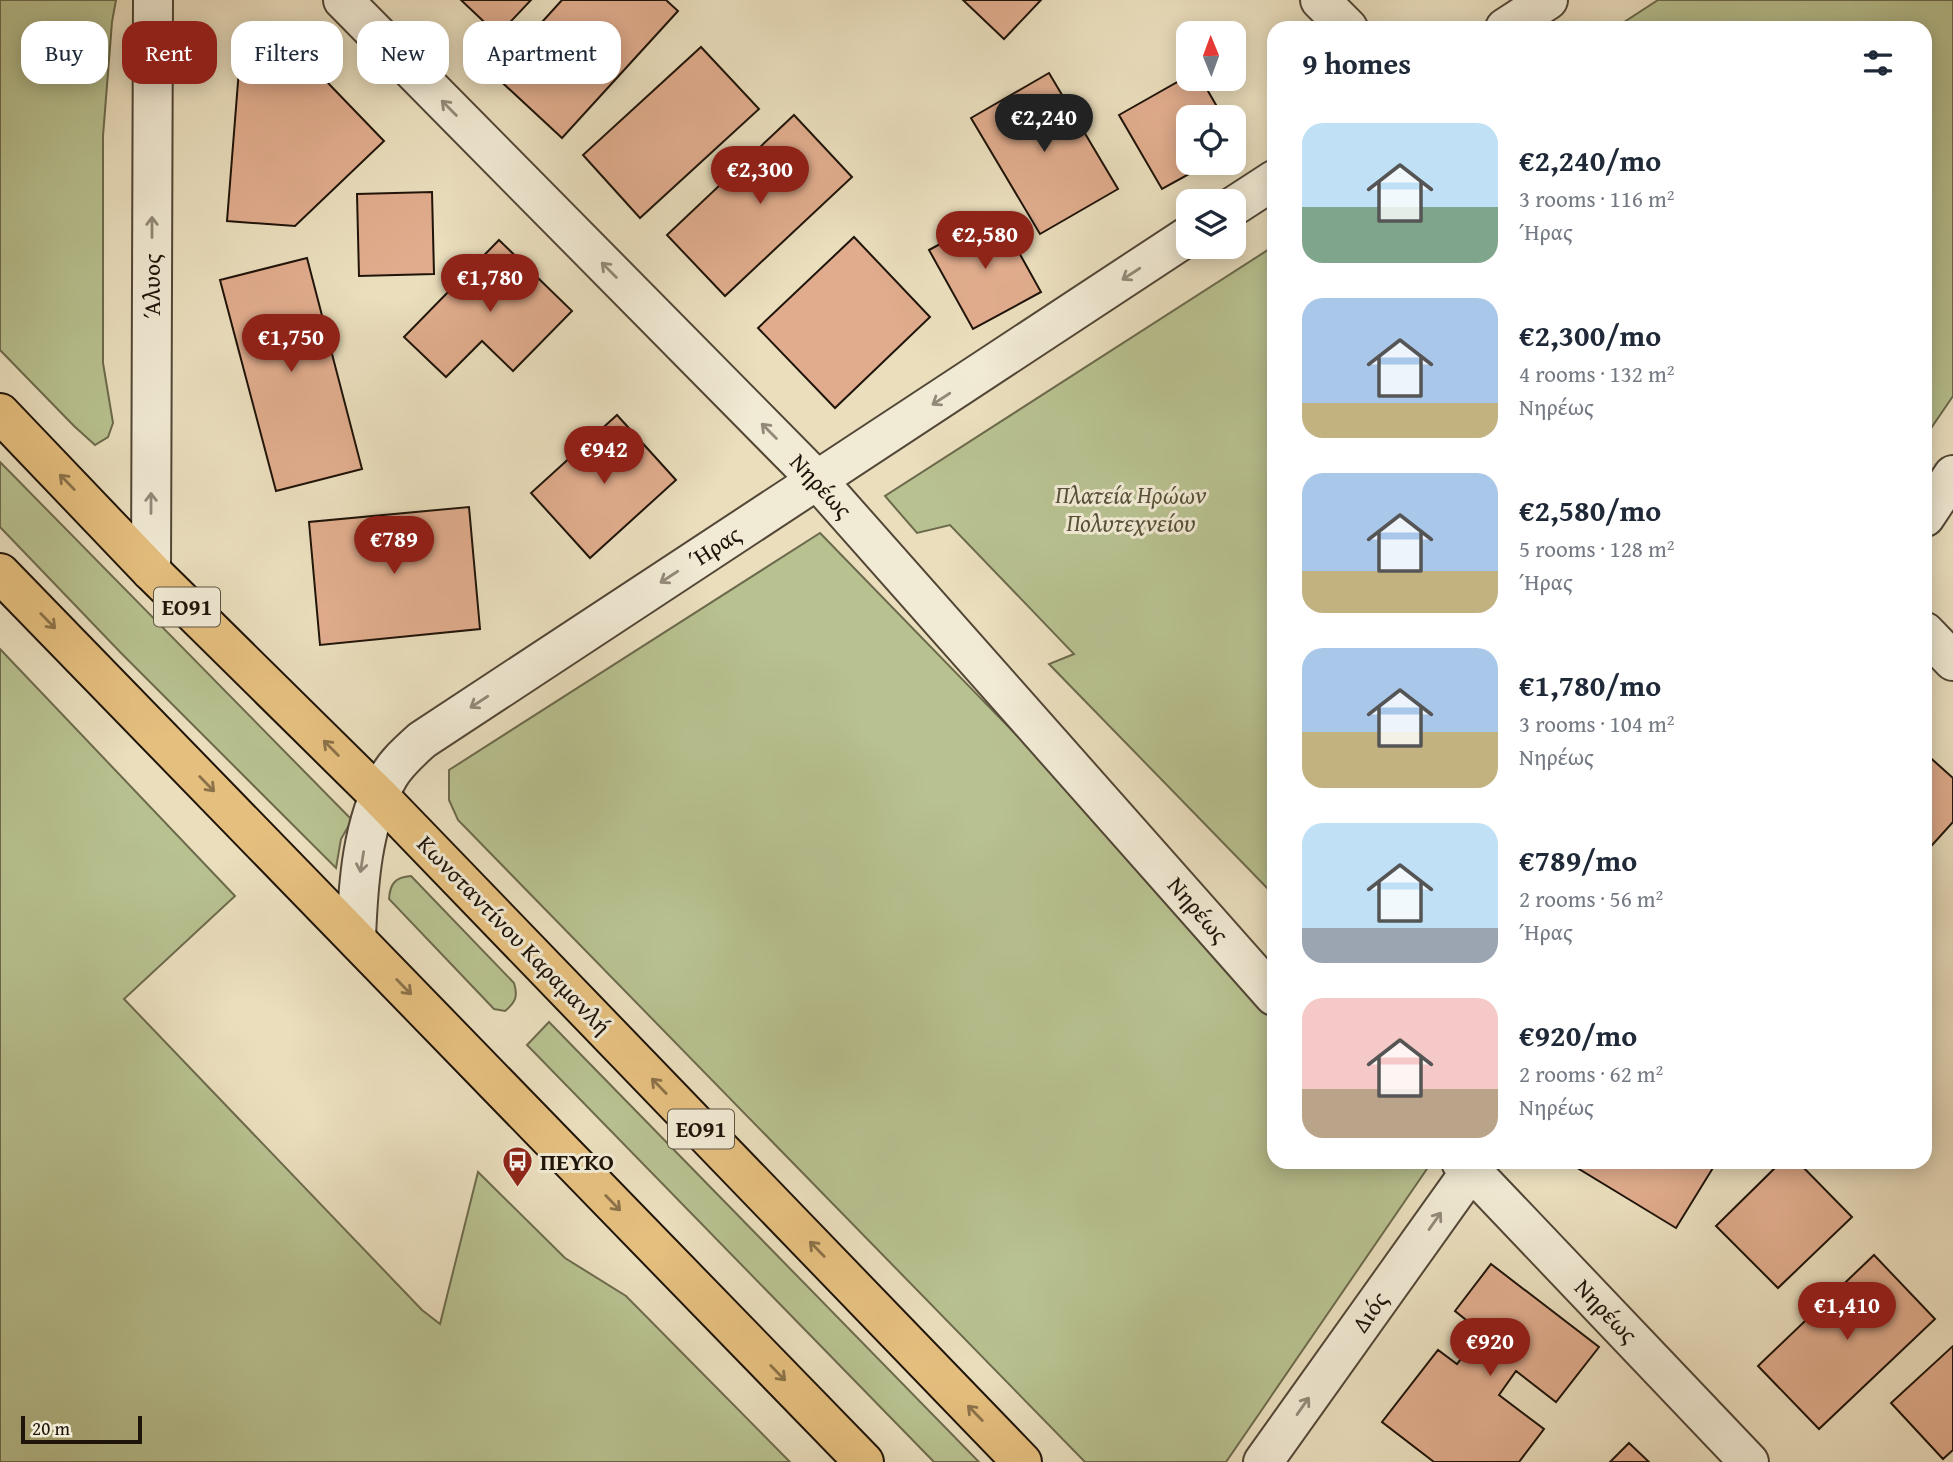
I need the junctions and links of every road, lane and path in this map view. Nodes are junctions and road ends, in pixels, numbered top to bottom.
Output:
1 (153, 0) edge
2 (343, 0) edge
3 (1320, 0) edge
4 (1548, 0) edge
5 (1341, 21) edge
6 (1516, 21) edge
7 (1267, 185) edge
8 (1246, 198) edge
9 (1176, 244) edge
10 (0, 413) edge
11 (1953, 475) edge
12 (817, 480) junction
13 (1932, 506) edge
14 (151, 571) junction
15 (0, 573) edge
16 (1932, 639) edge
17 (1953, 661) edge
18 (379, 796) junction
19 (356, 938) junction
20 (1267, 988) edge
21 (1467, 1169) edge
22 (1474, 1169) edge
23 (864, 1462) edge
24 (1022, 1462) edge
25 (1263, 1462) edge
26 (1749, 1462) edge

14 -> 1 street, Άλυος
12 -> 2 street, Νηρέως
3 - 5 street
4 - 6 street
7 - 8 street
9 -> 12 street, Ήρας
14 -> 10 highway, Κωνσταντίνου Καραμανλή / ΕΟ91
11 - 13 street
12 -> 18 street, Ήρας
12 - 20 street, Νηρέως
18 -> 14 highway, Κωνσταντίνου Καραμανλή / ΕΟ91
15 -> 19 highway
16 - 17 street
18 -> 19 street, Ήρας
24 -> 18 highway, Κωνσταντίνου Καραμανλή / ΕΟ91
19 -> 23 highway
25 -> 21 street, Διός
22 - 26 street, Νηρέως

